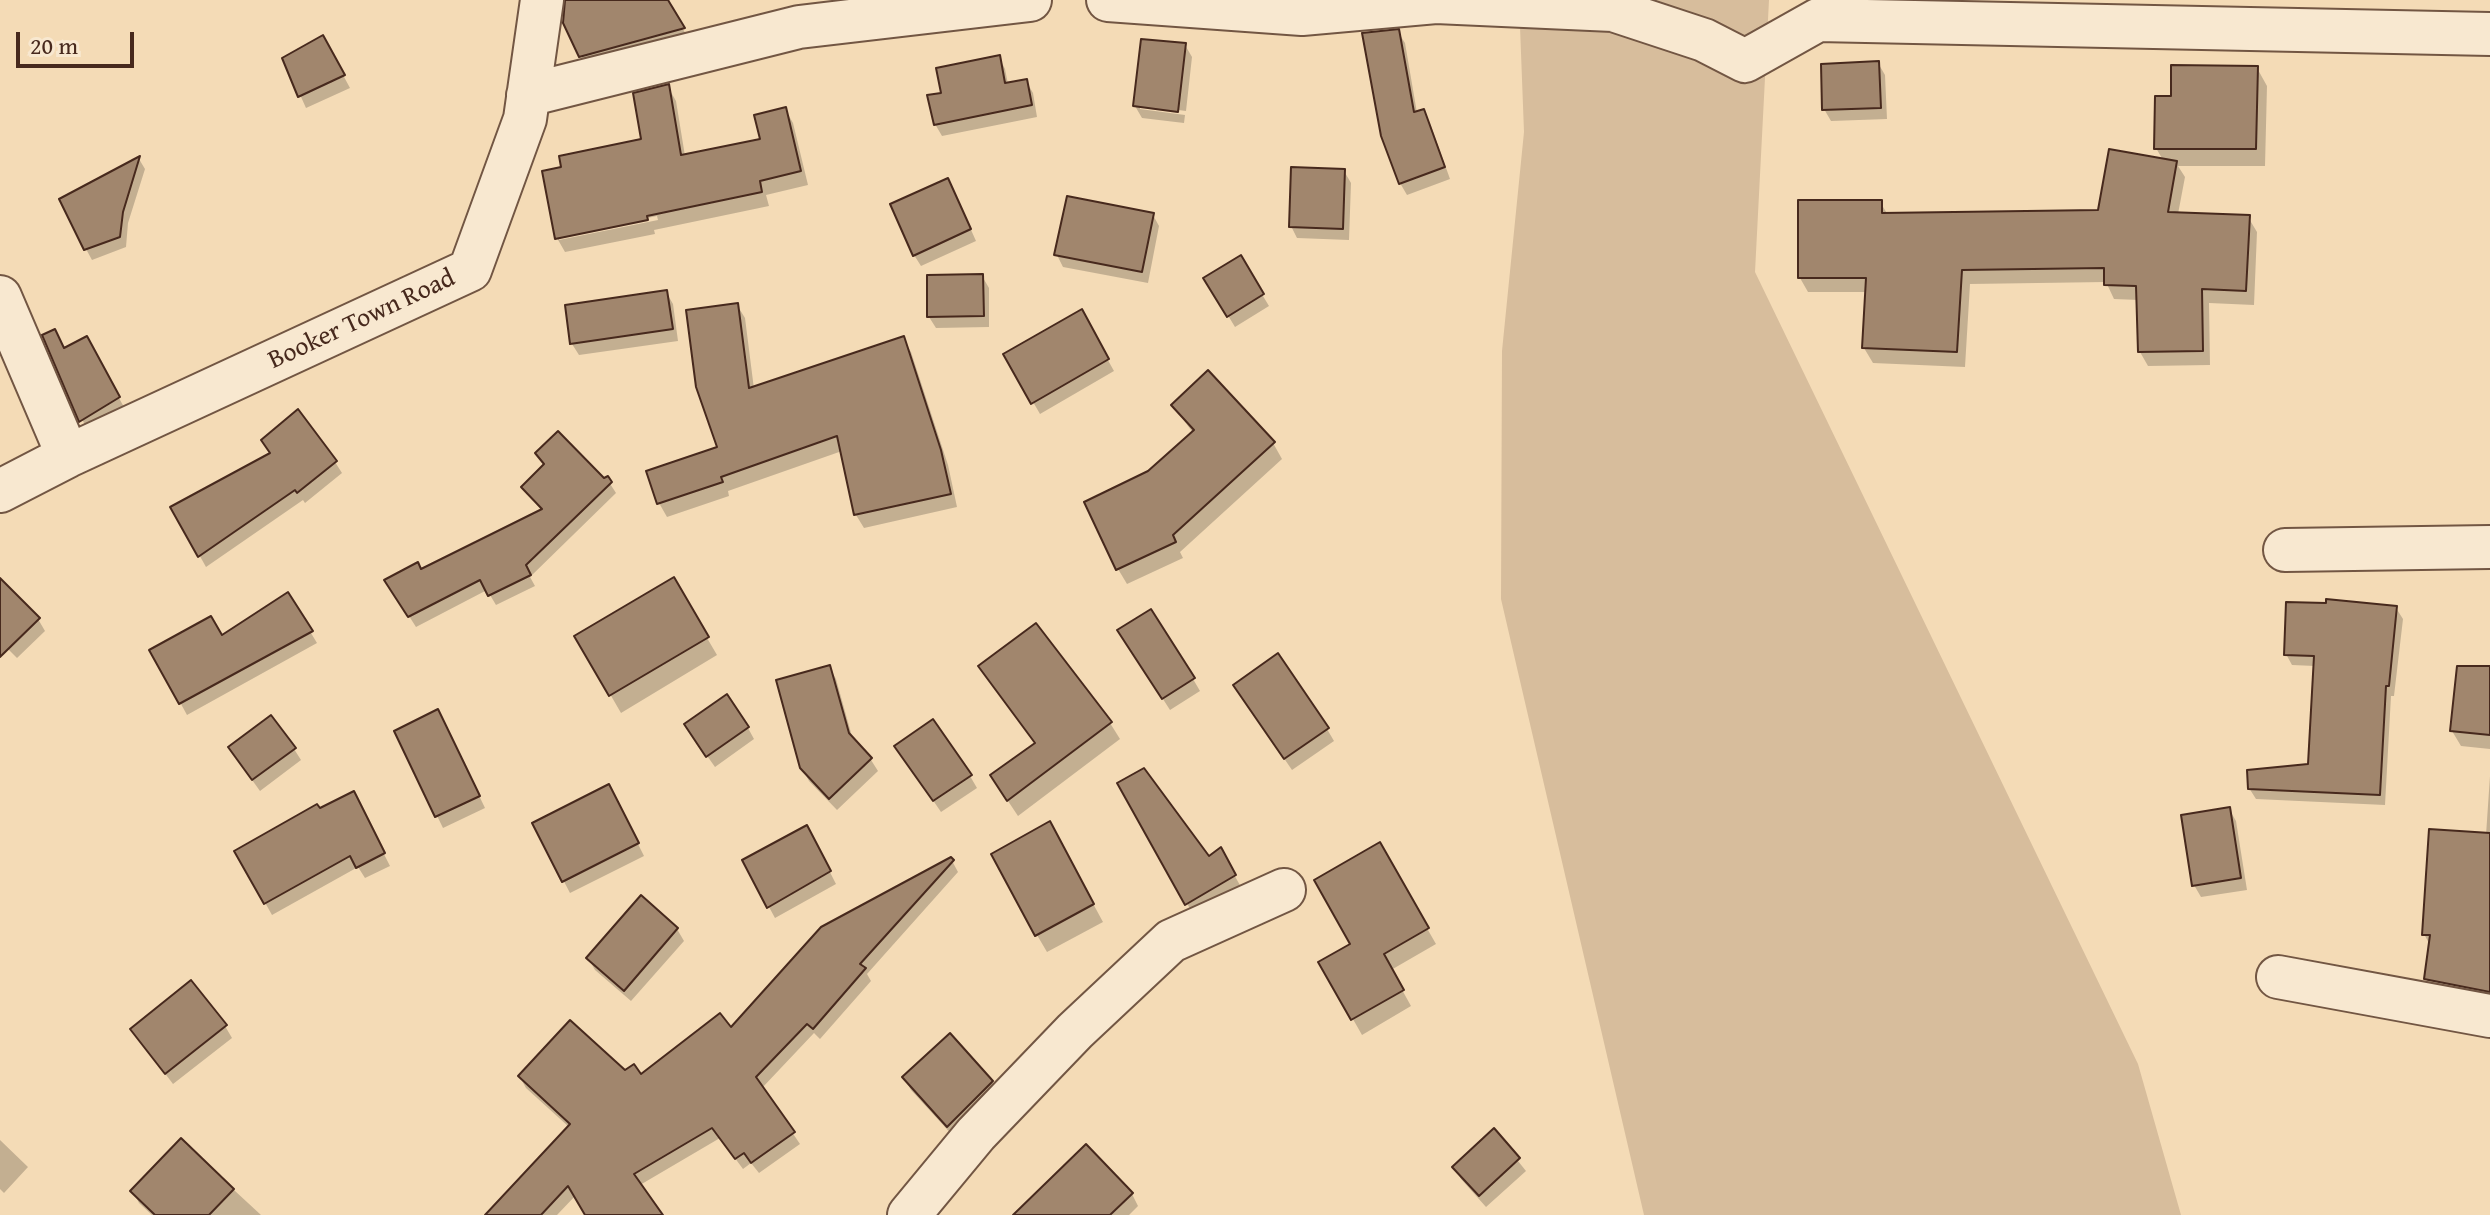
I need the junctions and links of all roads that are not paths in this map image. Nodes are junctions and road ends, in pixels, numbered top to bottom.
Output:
1 (542, 0) edge
2 (1030, 0) edge
3 (1108, 0) edge
4 (2490, 34) edge
5 (528, 95) junction
6 (0, 297) edge
7 (68, 456) junction
8 (0, 491) edge
9 (2490, 547) edge
10 (2285, 550) dead end
11 (1284, 890) dead end
12 (2278, 977) dead end
13 (2490, 1016) edge
14 (909, 1215) edge

1 - 5 street, Booker Town Road
2 - 5 street
3 - 4 street
5 - 7 street, Booker Town Road
6 - 7 street
7 - 8 street, Booker Town Road
9 - 10 street
11 - 14 street
12 - 13 street

